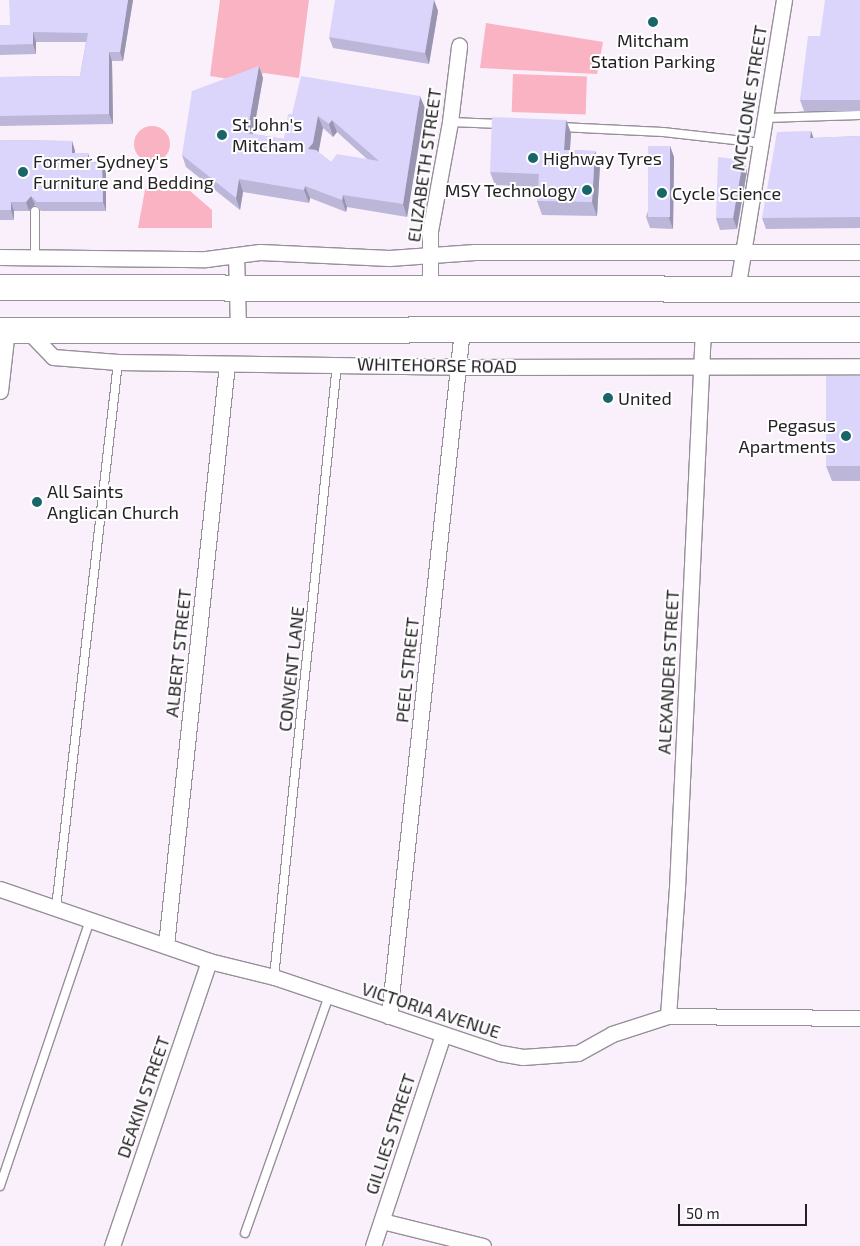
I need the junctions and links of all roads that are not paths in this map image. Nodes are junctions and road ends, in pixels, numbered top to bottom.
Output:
1 (784, 0) edge
2 (459, 46) dead end
3 (860, 115) edge
4 (765, 118) junction
5 (450, 122) junction
6 (508, 124) edge
7 (547, 126) edge
8 (761, 143) junction
9 (35, 211) edge
10 (744, 252) junction
11 (860, 252) edge
12 (236, 255) junction
13 (430, 255) junction
14 (34, 256) junction
15 (0, 257) edge
16 (0, 287) edge
17 (237, 287) junction
18 (430, 289) junction
19 (860, 289) edge
20 (736, 290) junction
21 (238, 328) junction
22 (462, 329) junction
23 (703, 329) junction
24 (860, 329) edge
25 (8, 331) edge
26 (118, 362) junction
27 (227, 364) junction
28 (337, 364) junction
29 (701, 365) junction
30 (860, 366) edge
31 (458, 367) junction
32 (0, 391) edge
33 (0, 890) edge
34 (56, 908) junction
35 (90, 920) junction
36 (166, 945) junction
37 (209, 961) junction
38 (274, 977) junction
39 (330, 996) junction
40 (389, 1016) junction
41 (668, 1016) junction
42 (860, 1018) edge
43 (443, 1034) junction
44 (0, 1186) edge
45 (382, 1221) junction
46 (245, 1233) dead end
47 (112, 1246) edge
48 (374, 1246) edge
49 (483, 1246) edge

1 - 4 street, MCGLONE STREET
2 - 5 street, ELIZABETH STREET
3 - 4 lane
4 - 8 street, MCGLONE STREET
5 - 6 lane
5 - 13 street, ELIZABETH STREET
7 - 8 lane
8 - 10 street, MCGLONE STREET
9 - 14 lane
10 - 11 street
10 - 13 street
10 - 20 street, MCGLONE STREET
12 - 13 street
12 - 14 street
12 - 17 street
13 - 18 street, ELIZABETH STREET
14 - 15 street
16 - 17 highway
17 - 18 highway
17 - 21 street
18 - 20 highway
19 - 20 highway
21 - 22 highway, WHITEHORSE ROAD
21 - 25 highway, WHITEHORSE ROAD
22 - 23 highway, WHITEHORSE ROAD
22 - 31 street, PEEL STREET
23 - 24 highway, WHITEHORSE ROAD
23 - 29 street, ALEXANDER STREET
25 - 26 street, WHITEHORSE ROAD
25 - 32 street
26 - 27 street, WHITEHORSE ROAD
26 - 34 lane
27 - 28 street, WHITEHORSE ROAD
27 - 36 street, ALBERT STREET
28 - 31 street, WHITEHORSE ROAD
28 - 38 lane, CONVENT LANE
29 - 30 street, WHITEHORSE ROAD
29 - 31 street, WHITEHORSE ROAD
29 - 41 street, ALEXANDER STREET
31 - 40 street, PEEL STREET
33 - 34 street, VICTORIA AVENUE
34 - 35 street, VICTORIA AVENUE
35 - 36 street, VICTORIA AVENUE
35 - 44 lane
36 - 37 street, VICTORIA AVENUE
37 - 38 street, VICTORIA AVENUE
37 - 47 street, DEAKIN STREET
38 - 39 street, VICTORIA AVENUE
39 - 40 street, VICTORIA AVENUE
39 - 46 lane
40 - 43 street, VICTORIA AVENUE
41 - 42 street, VICTORIA AVENUE
41 - 43 street, VICTORIA AVENUE
43 - 45 street, GILLIES STREET
45 - 48 street, GILLIES STREET
45 - 49 street

